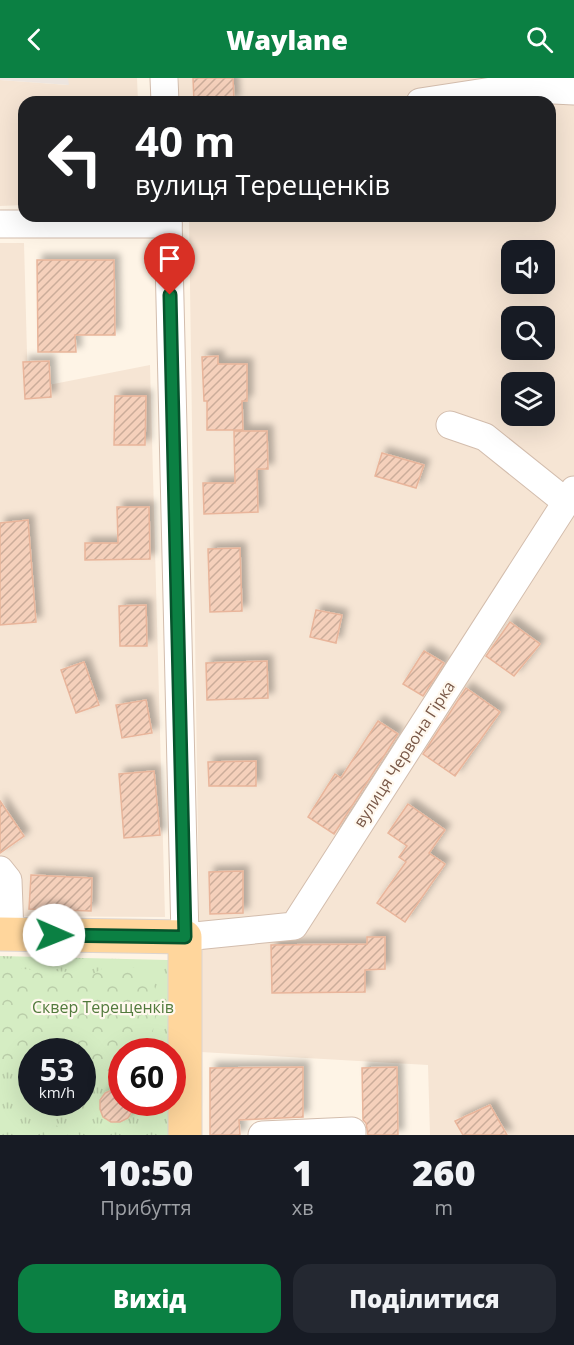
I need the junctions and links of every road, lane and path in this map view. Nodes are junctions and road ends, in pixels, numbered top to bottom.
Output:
1 (165, 78) edge
2 (574, 91) edge
3 (165, 96) edge
4 (459, 96) edge
5 (84, 222) edge
6 (168, 222) edge
7 (0, 224) edge
8 (450, 425) dead end
9 (570, 496) edge
10 (0, 870) edge
11 (5, 934) edge
12 (185, 937) junction
13 (185, 1135) edge
14 (262, 1135) edge
15 (352, 1135) edge

1 - 3 street
2 - 4 street
5 - 7 street
6 - 12 street
8 - 9 street
9 - 12 street, вулиця Червона Гірка
10 - 11 street
11 - 12 main road
12 - 13 main road
14 - 15 street

